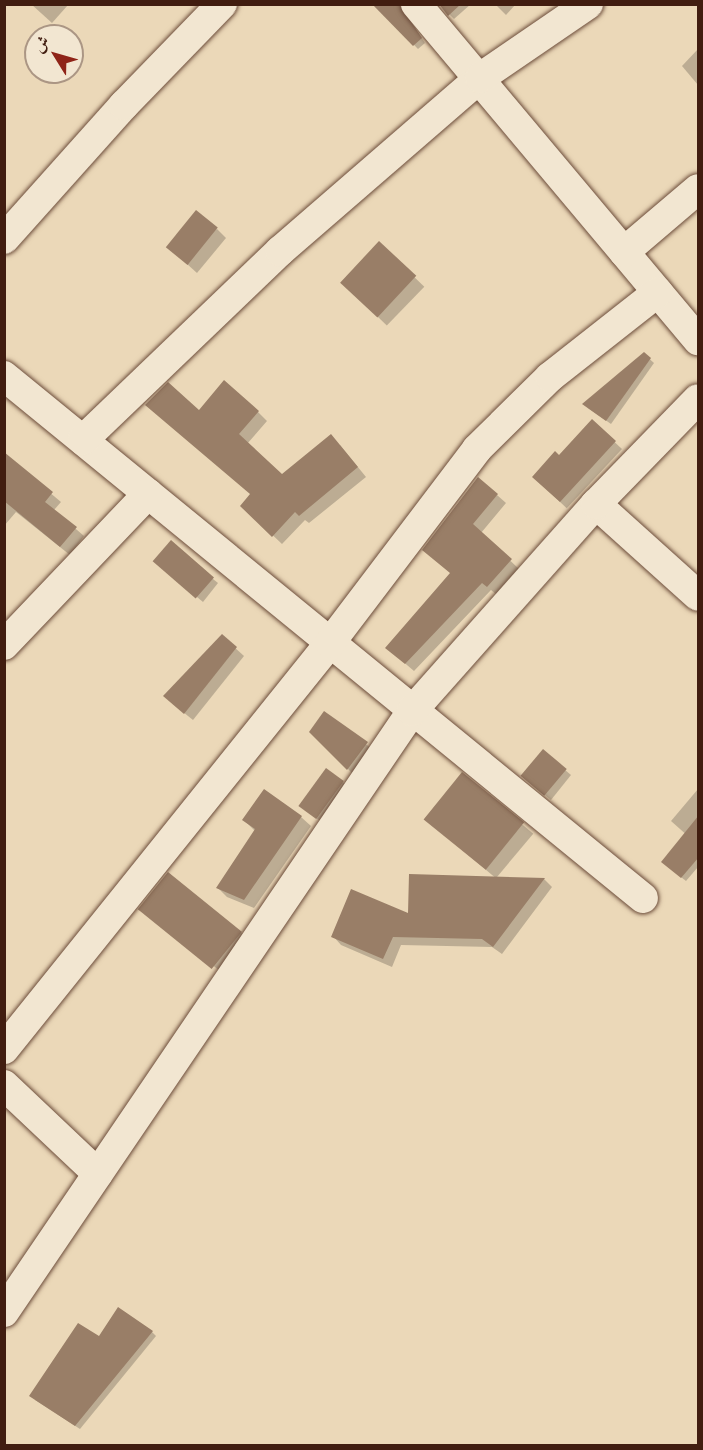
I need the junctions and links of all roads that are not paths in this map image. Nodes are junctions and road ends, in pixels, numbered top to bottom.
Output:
1 (222, 4) edge
2 (416, 4) edge
3 (588, 4) edge
4 (480, 78) junction
5 (699, 189) edge
6 (4, 239) edge
7 (624, 252) junction
8 (658, 292) junction
9 (699, 340) edge
10 (4, 376) edge
11 (699, 399) edge
12 (83, 440) junction
13 (148, 494) junction
14 (596, 504) junction
15 (699, 596) edge
16 (330, 643) junction
17 (4, 645) edge
18 (412, 711) junction
19 (643, 898) dead end
20 (4, 1049) edge
21 (4, 1085) edge
22 (98, 1174) junction
23 (4, 1312) edge

1 - 6 street
2 - 4 street
3 - 4 street
4 - 7 street
4 - 12 street
5 - 7 street
7 - 8 street
8 - 9 street
8 - 16 street
10 - 12 street
11 - 14 street
12 - 13 street
13 - 16 street
13 - 17 street
14 - 15 street
14 - 18 street
16 - 18 street
16 - 20 street
18 - 19 street
18 - 22 street
21 - 22 street
22 - 23 street

